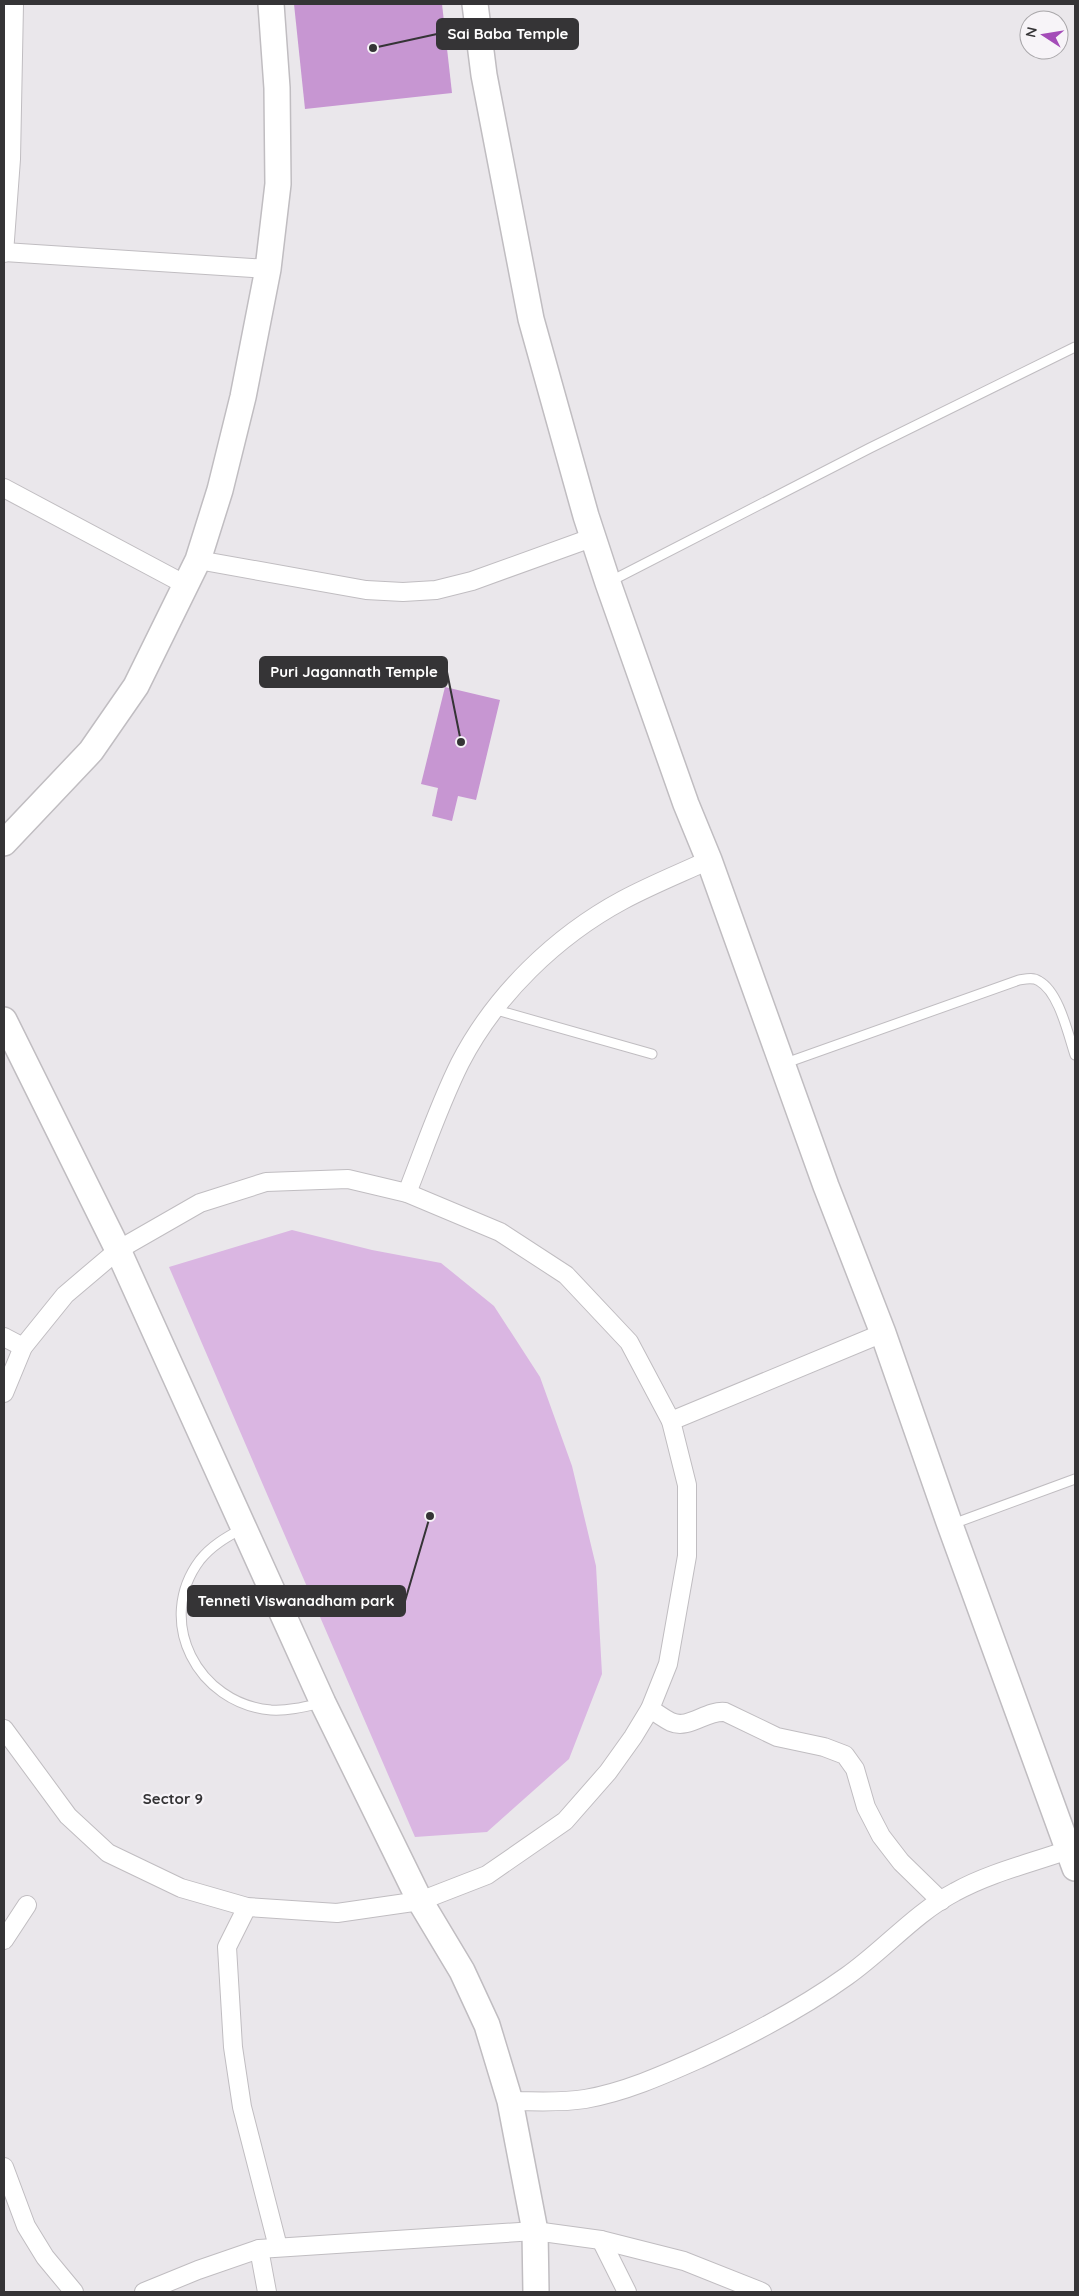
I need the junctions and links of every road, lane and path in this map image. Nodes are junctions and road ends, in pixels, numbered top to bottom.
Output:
1 (14, 4) edge
2 (270, 4) edge
3 (475, 4) edge
4 (4, 252) edge
5 (268, 269) junction
6 (1075, 347) edge
7 (4, 488) edge
8 (594, 537) junction
9 (198, 560) junction
10 (608, 583) junction
11 (186, 585) junction
12 (4, 843) edge
13 (709, 860) junction
14 (493, 1009) junction
15 (4, 1020) edge
16 (652, 1054) dead end
17 (1075, 1055) edge
18 (781, 1064) junction
19 (408, 1193) junction
20 (118, 1250) junction
21 (883, 1333) junction
22 (4, 1337) edge
23 (23, 1347) junction
24 (4, 1393) edge
25 (671, 1421) junction
26 (1075, 1479) edge
27 (950, 1525) junction
28 (243, 1528) junction
29 (323, 1703) junction
30 (650, 1709) junction
31 (4, 1729) edge
32 (1072, 1859) edge
33 (941, 1900) junction
34 (420, 1901) junction
35 (27, 1905) dead end
36 (247, 1906) junction
37 (4, 1940) edge
38 (510, 2101) junction
39 (4, 2167) edge
40 (535, 2232) junction
41 (602, 2240) junction
42 (278, 2247) junction
43 (259, 2249) junction
44 (74, 2292) edge
45 (144, 2292) edge
46 (267, 2292) edge
47 (536, 2292) edge
48 (626, 2292) edge
49 (762, 2292) edge

1 - 4 street
2 - 5 street
3 - 8 street
4 - 5 street
5 - 9 street
6 - 10 lane
7 - 11 street
8 - 9 street
8 - 10 street
9 - 11 street
10 - 13 street
11 - 12 street
13 - 14 street
13 - 18 street
14 - 16 lane
14 - 19 street
15 - 20 street
17 - 18 lane
18 - 21 street
19 - 20 street
19 - 25 street
20 - 23 street
20 - 28 street
21 - 25 street
21 - 27 street
22 - 23 street
23 - 24 street
25 - 30 street
26 - 27 lane
27 - 32 street
28 - 29 street
28 - 29 lane
29 - 34 street
30 - 33 street
30 - 34 street
31 - 36 street
32 - 33 street
33 - 38 street
34 - 36 street
34 - 38 street
35 - 37 street
36 - 42 street
38 - 40 street
39 - 44 street
40 - 41 street
40 - 42 street
40 - 47 street
41 - 48 street
41 - 49 street
42 - 43 street
43 - 45 street
43 - 46 street

